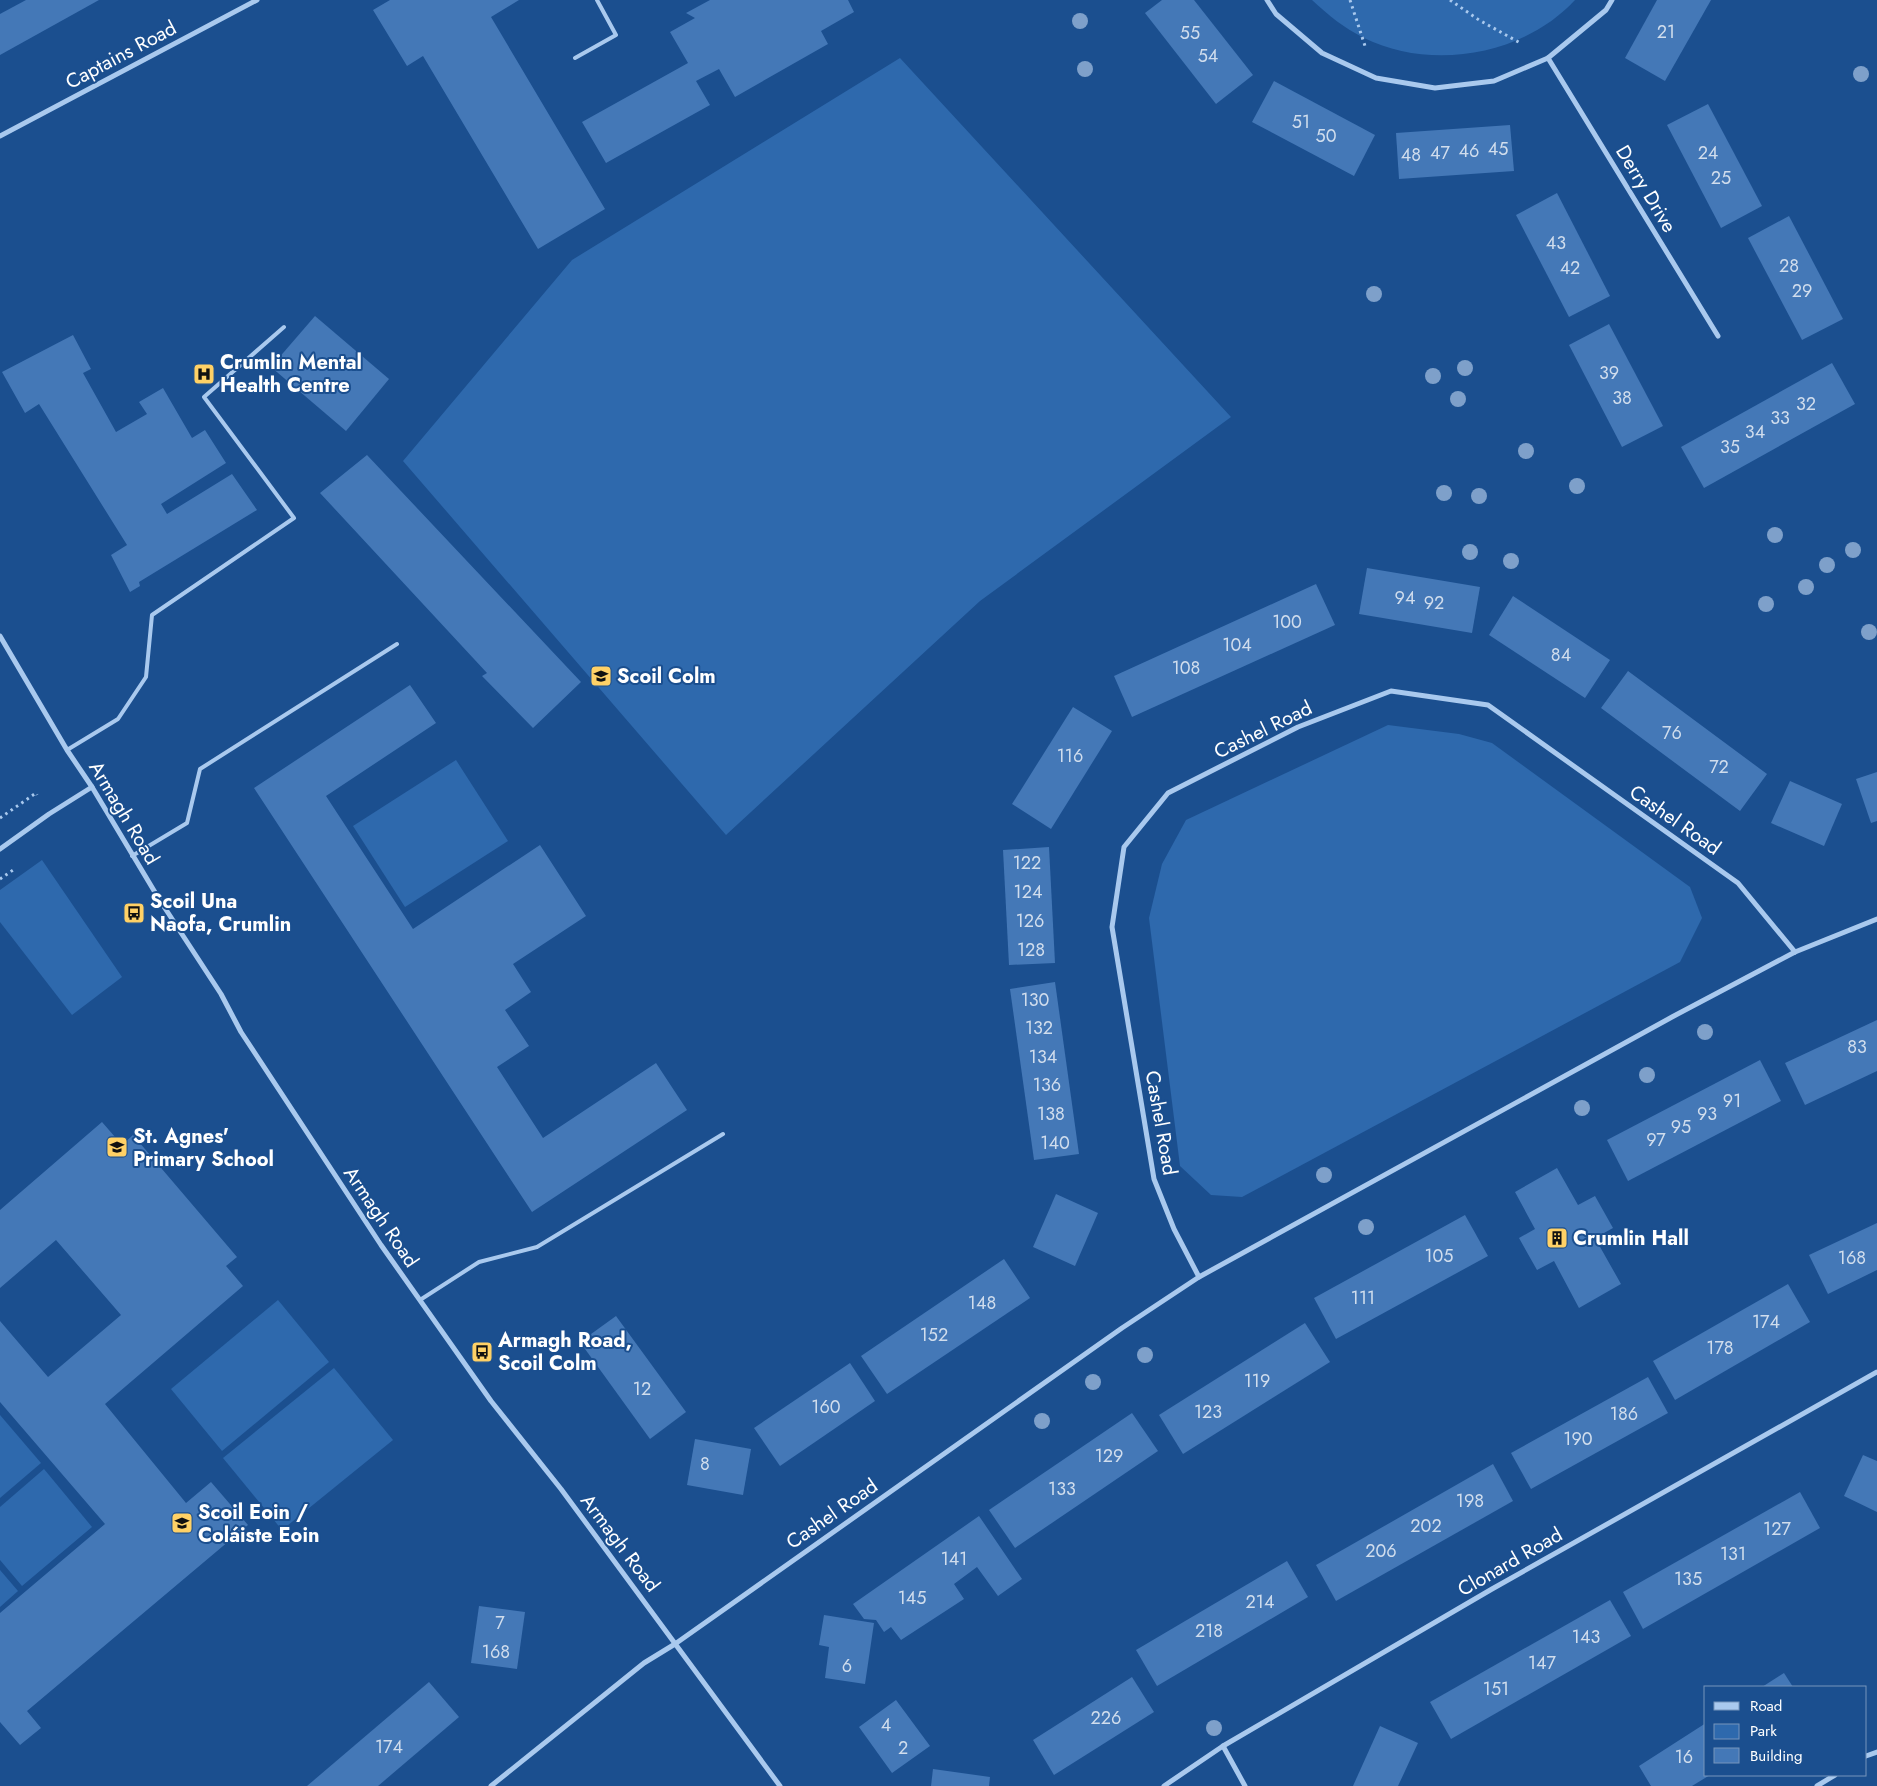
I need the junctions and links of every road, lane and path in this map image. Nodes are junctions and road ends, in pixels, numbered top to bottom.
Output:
1 (257, 0) edge
2 (597, 0) edge
3 (1267, 0) edge
4 (1350, 0) edge
5 (1450, 0) edge
6 (1612, 0) edge
7 (575, 58) dead end
8 (1548, 58) junction
9 (1376, 78) junction
10 (0, 136) edge
11 (284, 327) dead end
12 (1718, 336) dead end
13 (0, 636) edge
14 (397, 644) dead end
15 (67, 750) junction
16 (92, 787) junction
17 (36, 792) dead end
18 (0, 818) edge
19 (0, 849) edge
20 (132, 856) junction
21 (1877, 919) edge
22 (1796, 952) junction
23 (723, 1134) dead end
24 (1199, 1277) junction
25 (420, 1300) junction
26 (1877, 1372) edge
27 (674, 1644) junction
28 (1223, 1746) junction
29 (1833, 1776) edge
30 (491, 1786) edge
31 (780, 1786) edge
32 (1164, 1786) edge
33 (1245, 1786) edge
34 (1817, 1786) edge

1 - 10 street, Captains Road
2 - 7 lane
3 - 9 street
4 - 9 path
5 - 8 path
6 - 8 street
8 - 9 street
8 - 12 street, Derry Drive
11 - 15 lane
13 - 15 street, Armagh Road
14 - 20 lane
15 - 16 street, Armagh Road
16 - 19 street
16 - 20 street, Armagh Road
17 - 18 path
20 - 25 street, Armagh Road
21 - 22 street, Cashel Road
22 - 24 street, Cashel Road
22 - 24 street, Cashel Road
23 - 25 lane
24 - 27 street, Cashel Road
25 - 27 street, Armagh Road
26 - 28 street, Clonard Road
27 - 30 street, Cashel Road
27 - 31 street, Armagh Road
28 - 32 street, Clonard Road
28 - 33 street
29 - 34 street

